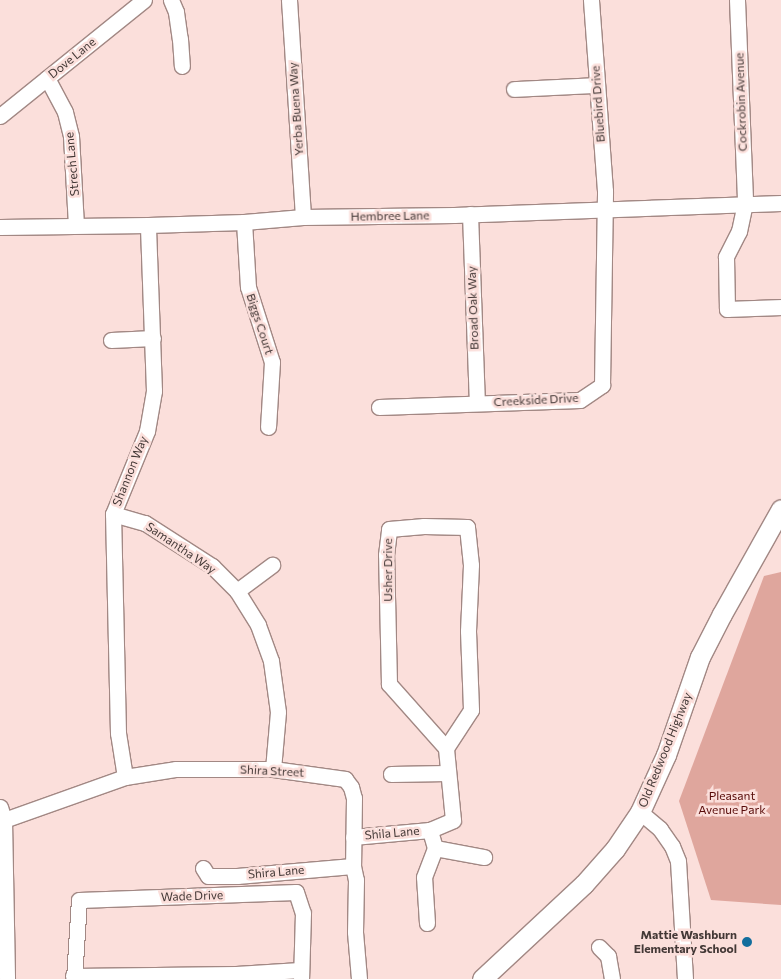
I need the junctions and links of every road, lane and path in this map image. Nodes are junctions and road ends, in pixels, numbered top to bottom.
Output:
1 (144, 0) edge
2 (171, 0) edge
3 (289, 0) edge
4 (591, 0) edge
5 (737, 0) edge
6 (182, 66) dead end
7 (47, 78) junction
8 (596, 85) junction
9 (514, 89) dead end
10 (0, 116) edge
11 (744, 203) junction
12 (781, 203) edge
13 (605, 209) junction
14 (470, 214) junction
15 (302, 217) junction
16 (244, 222) junction
17 (76, 225) junction
18 (148, 225) junction
19 (0, 227) edge
20 (781, 307) edge
21 (153, 338) junction
22 (111, 340) dead end
23 (477, 403) junction
24 (379, 407) dead end
25 (268, 427) dead end
26 (781, 509) edge
27 (113, 514) junction
28 (775, 534) edge
29 (272, 565) dead end
30 (237, 591) junction
31 (446, 748) junction
32 (273, 769) junction
33 (447, 773) junction
34 (391, 774) dead end
35 (125, 777) junction
36 (640, 812) junction
37 (2, 814) edge
38 (430, 830) junction
39 (353, 837) junction
40 (435, 848) junction
41 (484, 857) dead end
42 (353, 866) junction
43 (203, 868) dead end
44 (427, 923) dead end
45 (599, 947) dead end
46 (301, 975) edge
47 (236, 976) edge
48 (74, 977) edge
49 (7, 979) edge
50 (359, 979) edge
51 (482, 979) edge
52 (612, 979) edge
53 (685, 979) edge

1 - 7 street, Dove Lane
2 - 6 street
3 - 15 street, Yerba Buena Way
4 - 8 street, Bluebird Drive
5 - 11 street, Cockrobin Avenue
7 - 10 street, Dove Lane
7 - 17 street, Strech Lane
8 - 9 street
8 - 13 street, Bluebird Drive
11 - 12 street, Hembree Lane
11 - 13 street, Hembree Lane
11 - 20 street, Cockrobin Avenue
13 - 14 street, Hembree Lane
13 - 23 street, Creekside Drive
14 - 15 street, Hembree Lane
14 - 23 street, Broad Oak Way
15 - 16 street, Hembree Lane
16 - 18 street, Hembree Lane
16 - 25 street, Biggs Court
17 - 18 street, Hembree Lane
17 - 19 street, Hembree Lane
18 - 21 street, Shannon Way
21 - 22 street
21 - 27 street, Shannon Way
23 - 24 street, Creekside Drive
26 - 28 main road, Old Redwood Highway
27 - 30 street, Samantha Way
27 - 35 street, Shannon Way
28 - 36 main road, Old Redwood Highway
29 - 30 street
30 - 32 street, Samantha Way
31 - 31 street, Usher Drive
31 - 33 street
32 - 35 street, Shira Street
32 - 39 street, Shira Street
33 - 34 street
33 - 38 street, Shila Lane
35 - 37 street, Shira Street
36 - 51 main road, Old Redwood Highway
36 - 53 street
37 - 49 street
38 - 39 street, Shila Lane
38 - 40 street
39 - 42 street, Shira Street
40 - 41 street
40 - 44 street
42 - 43 street, Shira Lane
42 - 50 street, Shira Street
45 - 52 street
46 - 47 street
46 - 48 street, Wade Drive
47 - 48 street

